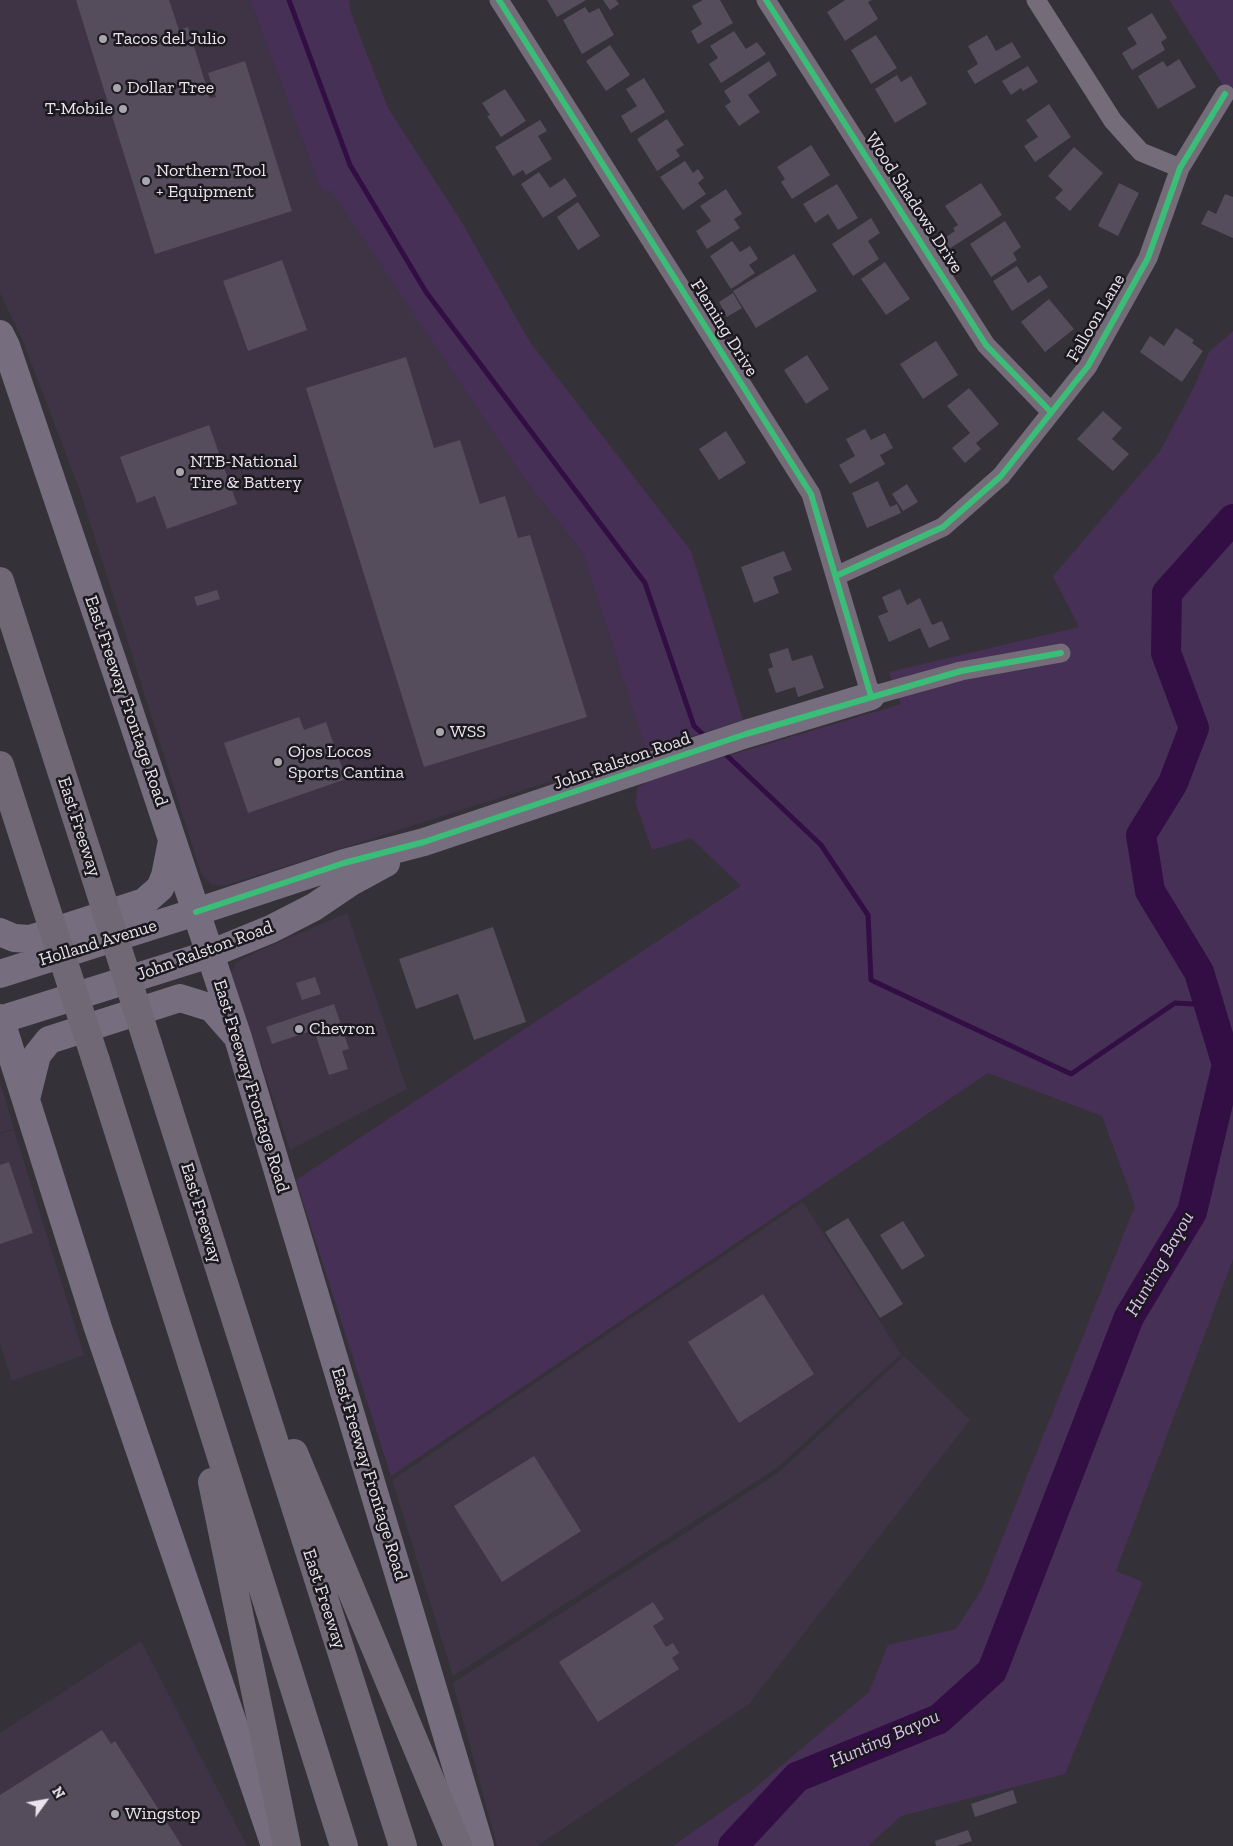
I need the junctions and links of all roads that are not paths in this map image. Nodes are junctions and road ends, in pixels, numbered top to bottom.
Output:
1 (499, 0) edge
2 (766, 0) edge
3 (1036, 0) edge
4 (1225, 94) dead end
5 (1180, 168) junction
6 (0, 334) edge
7 (1051, 412) junction
8 (836, 576) junction
9 (0, 581) edge
10 (1061, 653) dead end
11 (871, 696) junction
12 (0, 765) edge
13 (173, 839) junction
14 (424, 842) junction
15 (196, 912) junction
16 (0, 932) edge
17 (210, 954) junction
18 (0, 974) edge
19 (0, 1019) edge
20 (238, 1038) junction
21 (26, 1099) junction
22 (221, 1279) junction
23 (182, 1336) junction
24 (275, 1846) edge
25 (288, 1846) edge
26 (344, 1846) edge
27 (403, 1846) edge
28 (458, 1846) edge
29 (480, 1846) edge

1 - 8 street, Fleming Drive
2 - 7 street, Wood Shadows Drive
3 - 5 street
4 - 5 street, Falloon Lane
5 - 7 street, Falloon Lane
6 - 13 main road, East Freeway Frontage Road
7 - 8 street, Falloon Lane
8 - 11 street, Fleming Drive
9 - 22 highway, East Freeway, bridge
10 - 11 street, John Ralston Road
11 - 14 main road, John Ralston Road
12 - 23 highway, bridge
13 - 15 main road, East Freeway Frontage Road
13 - 16 main road
14 - 15 main road, John Ralston Road
14 - 17 main road, John Ralston Road
15 - 17 main road, East Freeway Frontage Road
15 - 18 main road, Holland Avenue
17 - 19 main road, John Ralston Road
17 - 20 main road, East Freeway Frontage Road
19 - 21 main road
20 - 21 main road
20 - 29 main road, East Freeway Frontage Road
21 - 24 main road
22 - 27 highway, East Freeway
22 - 28 highway
23 - 25 highway
23 - 26 highway

